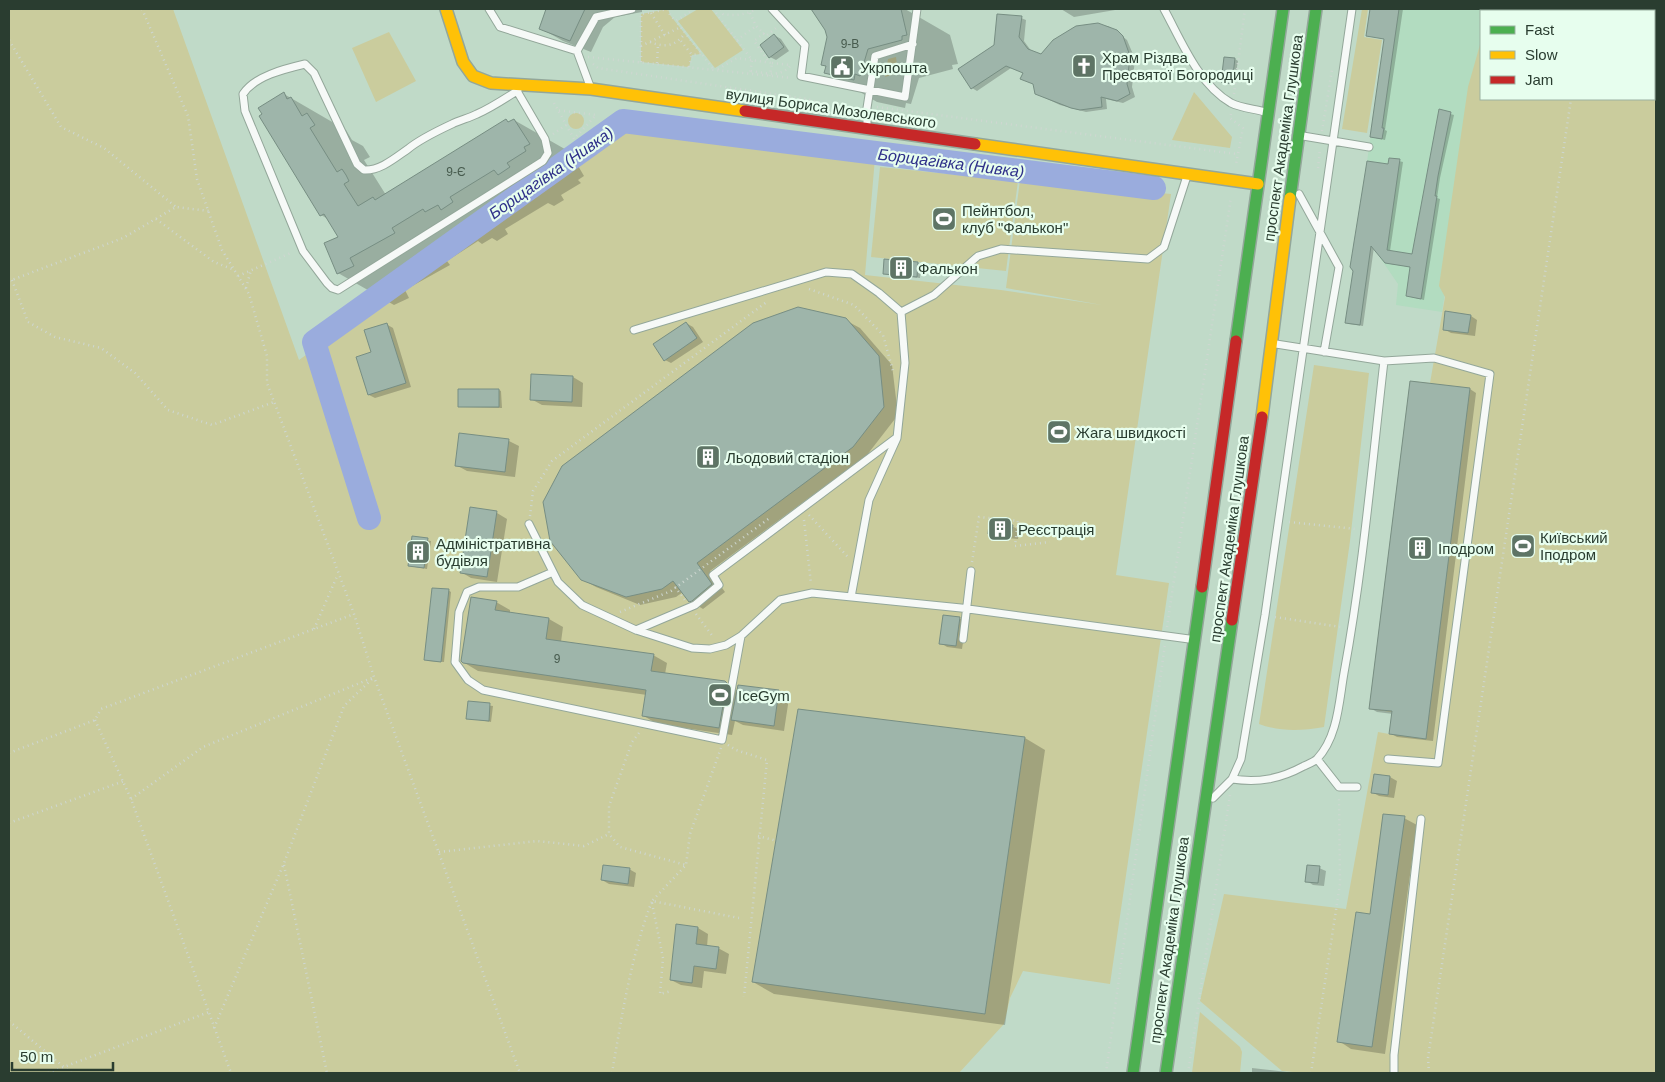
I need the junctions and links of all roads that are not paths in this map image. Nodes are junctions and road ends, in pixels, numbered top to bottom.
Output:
1 (446, 9) edge
2 (489, 9) edge
3 (632, 9) edge
4 (772, 9) edge
5 (917, 9) edge
6 (1164, 9) edge
7 (1283, 9) edge
8 (1316, 9) edge
9 (1352, 9) edge
10 (913, 44) junction
11 (577, 51) junction
12 (530, 84) junction
13 (591, 88) junction
14 (870, 90) junction
15 (517, 91) junction
16 (510, 95) junction
17 (522, 100) junction
18 (1269, 113) junction
19 (867, 129) junction
20 (1298, 135) junction
21 (1333, 139) junction
22 (1369, 147) dead end
23 (1188, 175) junction
24 (1292, 181) junction
25 (1258, 184) junction
26 (1319, 229) junction
27 (901, 312) junction
28 (634, 330) dead end
29 (1270, 344) junction
30 (1303, 349) junction
31 (1324, 352) junction
32 (1384, 361) junction
33 (897, 438) junction
34 (529, 524) road end
35 (971, 571) road end
36 (554, 572) junction
37 (851, 597) junction
38 (966, 609) junction
39 (636, 630) junction
40 (741, 636) junction
41 (963, 639) dead end
42 (1194, 640) junction
43 (1317, 759) junction
44 (1388, 759) dead end
45 (1232, 779) junction
46 (1357, 787) dead end
47 (1203, 809) junction
48 (1422, 819) dead end
49 (1133, 1073) edge
50 (1166, 1073) edge
51 (1394, 1073) edge

1 - 12 main road, вулиця Бориса Мозолевського
2 - 11 lane
3 - 11 lane
4 - 14 lane
5 - 10 lane
6 - 18 lane
7 - 18 main road, проспект Академіка Глушкова
8 - 20 main road, проспект Академіка Глушкова
9 - 21 lane
10 - 14 lane
10 - 14 lane
11 - 13 lane
12 - 13 main road, вулиця Бориса Мозолевського
12 - 15 lane
13 - 19 main road, вулиця Бориса Мозолевського
14 - 19 lane
15 - 16 lane
15 - 17 lane
16 - 17 lane
16 - 17 lane
18 - 25 main road, проспект Академіка Глушкова
19 - 23 main road, вулиця Бориса Мозолевського
20 - 21 lane
20 - 24 main road, проспект Академіка Глушкова
21 - 22 lane
21 - 26 lane
23 - 25 main road, вулиця Бориса Мозолевського
23 - 27 lane
24 - 26 lane
24 - 29 main road, проспект Академіка Глушкова
25 - 42 main road, проспект Академіка Глушкова
26 - 30 lane
26 - 31 lane
27 - 28 lane
27 - 33 lane
29 - 30 lane
29 - 47 main road, проспект Академіка Глушкова
30 - 31 lane
30 - 45 lane
31 - 32 lane
32 - 43 lane
32 - 44 lane
33 - 37 lane
33 - 39 lane
34 - 36 lane
35 - 38 lane
36 - 39 lane
36 - 40 lane
37 - 38 lane
37 - 40 lane
38 - 41 lane
38 - 42 lane
39 - 40 lane
42 - 49 main road, проспект Академіка Глушкова
43 - 45 lane
43 - 46 lane
45 - 47 lane
47 - 50 main road, проспект Академіка Глушкова
48 - 51 lane

